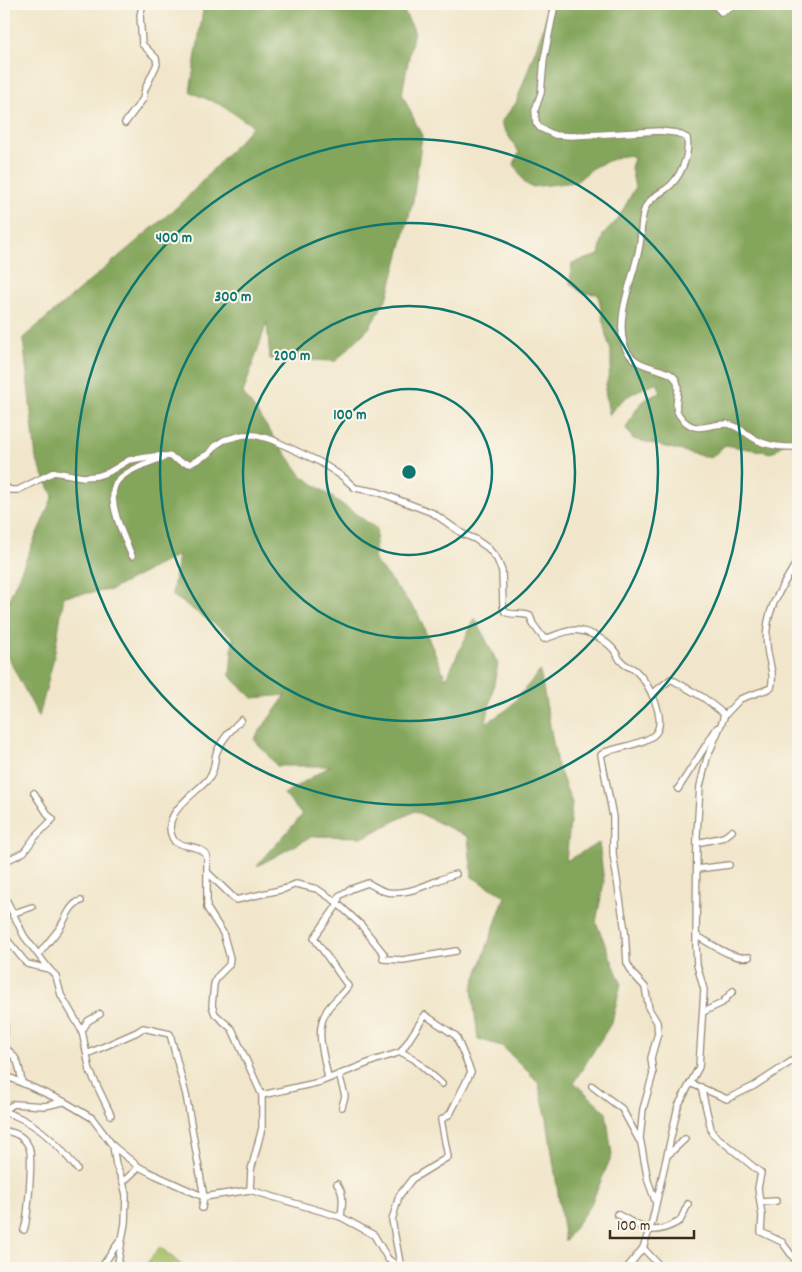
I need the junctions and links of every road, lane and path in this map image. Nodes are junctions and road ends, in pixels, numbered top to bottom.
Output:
1 (143, 4) edge
2 (555, 4) edge
3 (714, 4) edge
4 (738, 4) edge
5 (125, 123) dead end
6 (798, 447) edge
7 (169, 456) junction
8 (4, 485) edge
9 (132, 556) dead end
10 (798, 560) edge
11 (792, 570) junction
12 (798, 577) edge
13 (652, 694) junction
14 (725, 715) junction
15 (241, 720) dead end
16 (678, 789) dead end
17 (34, 793) dead end
18 (732, 831) dead end
19 (697, 843) junction
20 (4, 862) edge
21 (730, 865) dead end
22 (697, 868) junction
23 (208, 872) junction
24 (456, 874) dead end
25 (4, 895) edge
26 (81, 901) dead end
27 (338, 904) junction
28 (32, 908) dead end
29 (13, 916) junction
30 (4, 936) edge
31 (697, 936) junction
32 (456, 951) dead end
33 (39, 954) junction
34 (749, 957) dead end
35 (49, 969) junction
36 (733, 992) dead end
37 (703, 1012) junction
38 (100, 1014) dead end
39 (5, 1026) dead end
40 (82, 1031) junction
41 (4, 1035) edge
42 (4, 1047) edge
43 (401, 1052) junction
44 (87, 1054) junction
45 (798, 1057) edge
46 (339, 1074) junction
47 (4, 1075) edge
48 (328, 1078) junction
49 (22, 1083) junction
50 (442, 1084) dead end
51 (690, 1084) junction
52 (592, 1086) dead end
53 (701, 1088) junction
54 (262, 1095) junction
55 (63, 1102) junction
56 (342, 1107) dead end
57 (4, 1111) edge
58 (111, 1115) dead end
59 (4, 1130) edge
60 (685, 1139) dead end
61 (113, 1146) junction
62 (642, 1146) junction
63 (666, 1157) junction
64 (139, 1167) junction
65 (77, 1168) dead end
66 (123, 1182) junction
67 (337, 1184) dead end
68 (250, 1190) junction
69 (204, 1197) junction
70 (776, 1201) dead end
71 (761, 1202) junction
72 (656, 1203) junction
73 (688, 1204) dead end
74 (202, 1208) dead end
75 (617, 1214) dead end
76 (341, 1217) junction
77 (24, 1230) dead end
78 (649, 1230) junction
79 (122, 1238) junction
80 (643, 1248) junction
81 (798, 1264) edge
82 (101, 1268) edge
83 (118, 1268) edge
84 (401, 1268) edge
85 (627, 1268) edge
86 (660, 1268) edge

1 - 5 street
2 - 6 street
3 - 4 street
7 - 8 street
7 - 9 street
7 - 13 street
10 - 11 street
11 - 12 street
11 - 14 street
13 - 14 street
13 - 62 street
14 - 16 street
14 - 19 street
15 - 23 street
17 - 20 street
18 - 19 street
19 - 22 street
21 - 22 street
22 - 31 street
23 - 27 street
23 - 54 street
24 - 27 street
25 - 29 street
26 - 33 street
27 - 32 street
27 - 48 street
28 - 29 street
29 - 33 street
30 - 35 street
31 - 34 street
31 - 37 street
33 - 35 street
35 - 40 street
36 - 37 street
37 - 51 street
38 - 40 street
39 - 41 street
40 - 44 street
42 - 49 street
43 - 46 street
43 - 50 street
43 - 84 street
44 - 58 street
44 - 69 street
45 - 53 street
46 - 48 street
46 - 56 street
47 - 49 street
48 - 54 street
49 - 55 street
51 - 53 street
51 - 63 street
52 - 62 street
53 - 71 street
54 - 68 street
55 - 57 street
55 - 61 street
57 - 65 street
59 - 77 street
60 - 63 street
61 - 64 street
61 - 66 street
62 - 72 street
63 - 72 street
64 - 66 street
64 - 69 street
66 - 79 street
67 - 76 street
68 - 69 street
68 - 76 street
69 - 74 street
70 - 71 street
71 - 81 street
72 - 78 street
73 - 78 street
75 - 78 street
76 - 84 street
78 - 80 street
79 - 82 street
79 - 83 street
80 - 85 street
80 - 86 street

